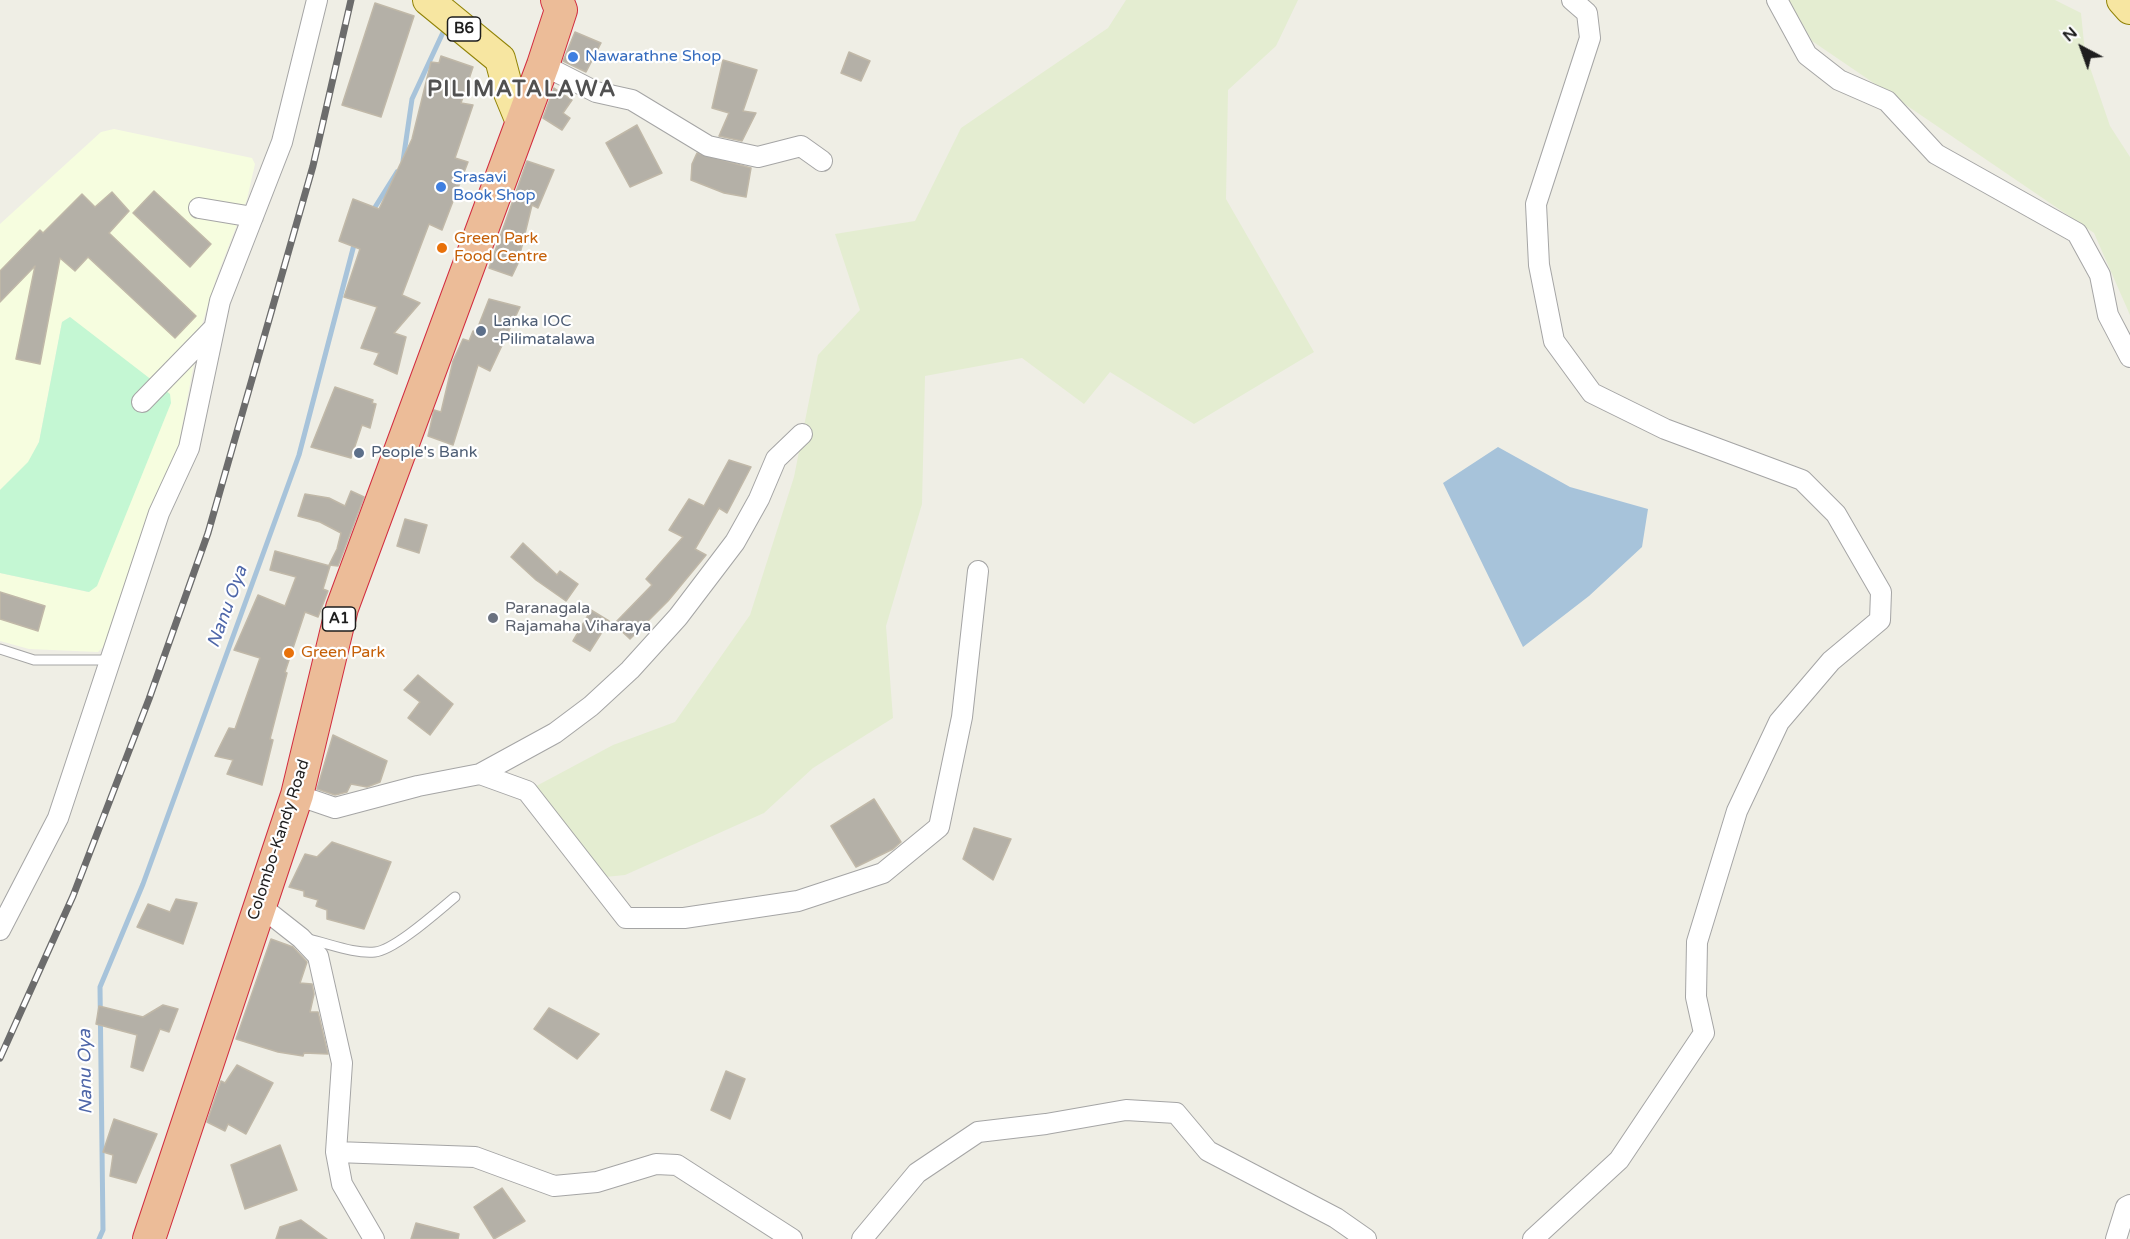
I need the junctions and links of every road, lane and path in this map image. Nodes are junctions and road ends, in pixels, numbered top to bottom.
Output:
1 (317, 0) edge
2 (428, 0) edge
3 (557, 0) edge
4 (1572, 0) edge
5 (1777, 0) edge
6 (2122, 0) edge
7 (2130, 9) edge
8 (500, 59) junction
9 (543, 65) junction
10 (521, 122) junction
11 (822, 161) dead end
12 (199, 208) dead end
13 (253, 217) junction
14 (214, 328) junction
15 (2130, 357) edge
16 (142, 402) dead end
17 (802, 434) dead end
18 (978, 571) dead end
19 (0, 649) edge
20 (110, 660) junction
21 (480, 774) junction
22 (297, 795) junction
23 (455, 897) dead end
24 (259, 905) junction
25 (0, 930) edge
26 (301, 938) junction
27 (336, 1152) junction
28 (2130, 1205) edge
29 (149, 1239) edge
30 (374, 1239) edge
31 (792, 1239) edge
32 (862, 1239) edge
33 (1366, 1239) edge
34 (1533, 1239) edge
35 (2115, 1239) edge

1 - 13 street
2 - 8 main road, B6
3 - 9 highway, Colombo-Kandy Road / A1
4 - 34 street
5 - 15 street
6 - 7 main road
8 - 9 main road
8 - 10 main road
9 - 10 highway, Colombo-Kandy Road / A1
9 - 11 street
10 - 22 highway, Colombo-Kandy Road / A1
12 - 13 street
13 - 14 street
14 - 16 street
14 - 20 street
17 - 21 street
18 - 21 street
19 - 20 lane
20 - 25 street
21 - 22 street
22 - 24 highway, Colombo-Kandy Road / A1
23 - 26 lane
24 - 26 street
24 - 29 highway, Colombo-Kandy Road / A1
26 - 27 street
27 - 30 street
27 - 31 street
28 - 35 street
32 - 33 street

